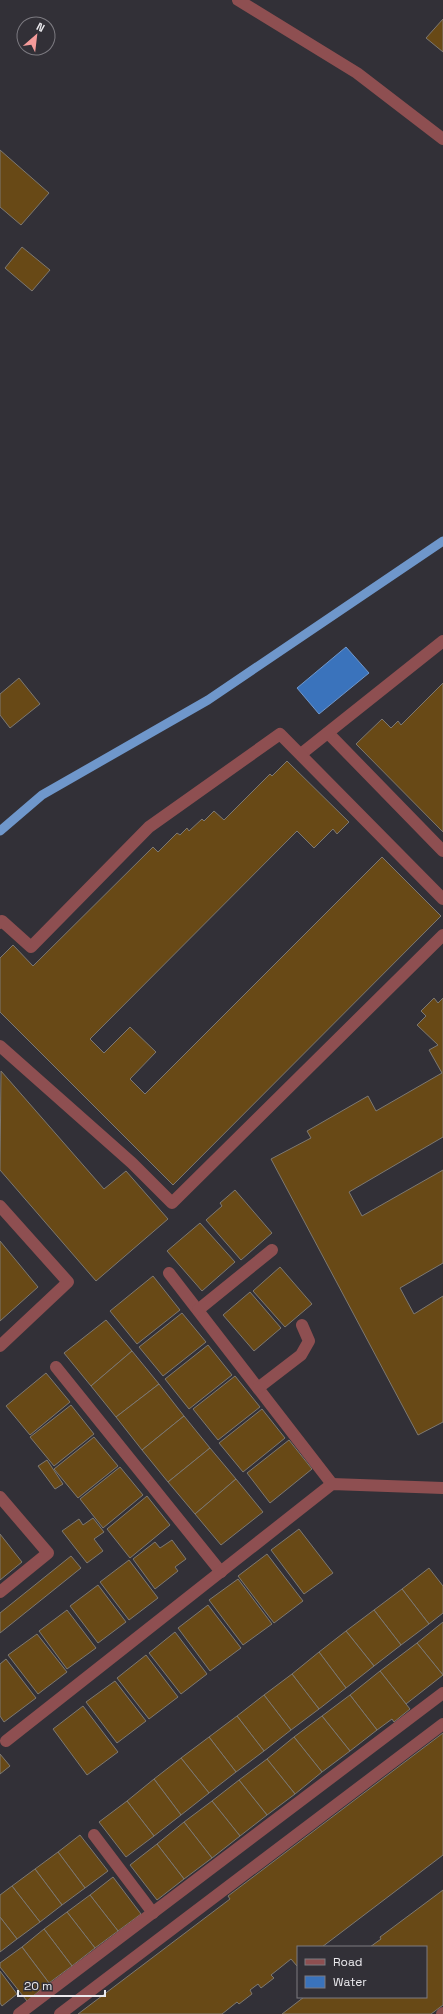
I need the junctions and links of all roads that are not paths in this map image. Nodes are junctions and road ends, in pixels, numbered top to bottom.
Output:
1 (238, 0) edge
2 (443, 139) edge
3 (443, 641) edge
4 (328, 733) junction
5 (301, 754) junction
6 (443, 851) edge
7 (443, 899) edge
8 (0, 924) edge
9 (443, 935) edge
10 (0, 1046) edge
11 (0, 1206) edge
12 (272, 1250) dead end
13 (169, 1273) dead end
14 (198, 1310) junction
15 (302, 1325) dead end
16 (0, 1346) edge
17 (56, 1367) dead end
18 (258, 1388) junction
19 (332, 1484) junction
20 (443, 1488) edge
21 (0, 1497) edge
22 (221, 1572) junction
23 (0, 1592) edge
24 (443, 1692) edge
25 (443, 1724) edge
26 (6, 1741) dead end
27 (94, 1835) dead end
28 (153, 1913) junction
29 (19, 2014) edge
30 (60, 2014) edge

1 - 2 street
3 - 4 street
4 - 5 street
4 - 6 street
5 - 7 street
5 - 8 street
9 - 10 street
11 - 16 street
12 - 14 street
13 - 14 street
14 - 18 street
15 - 18 street
17 - 22 street
18 - 19 street
19 - 20 street
19 - 22 street
21 - 23 street
22 - 26 street
24 - 28 street
25 - 30 street
27 - 28 street
28 - 29 street

